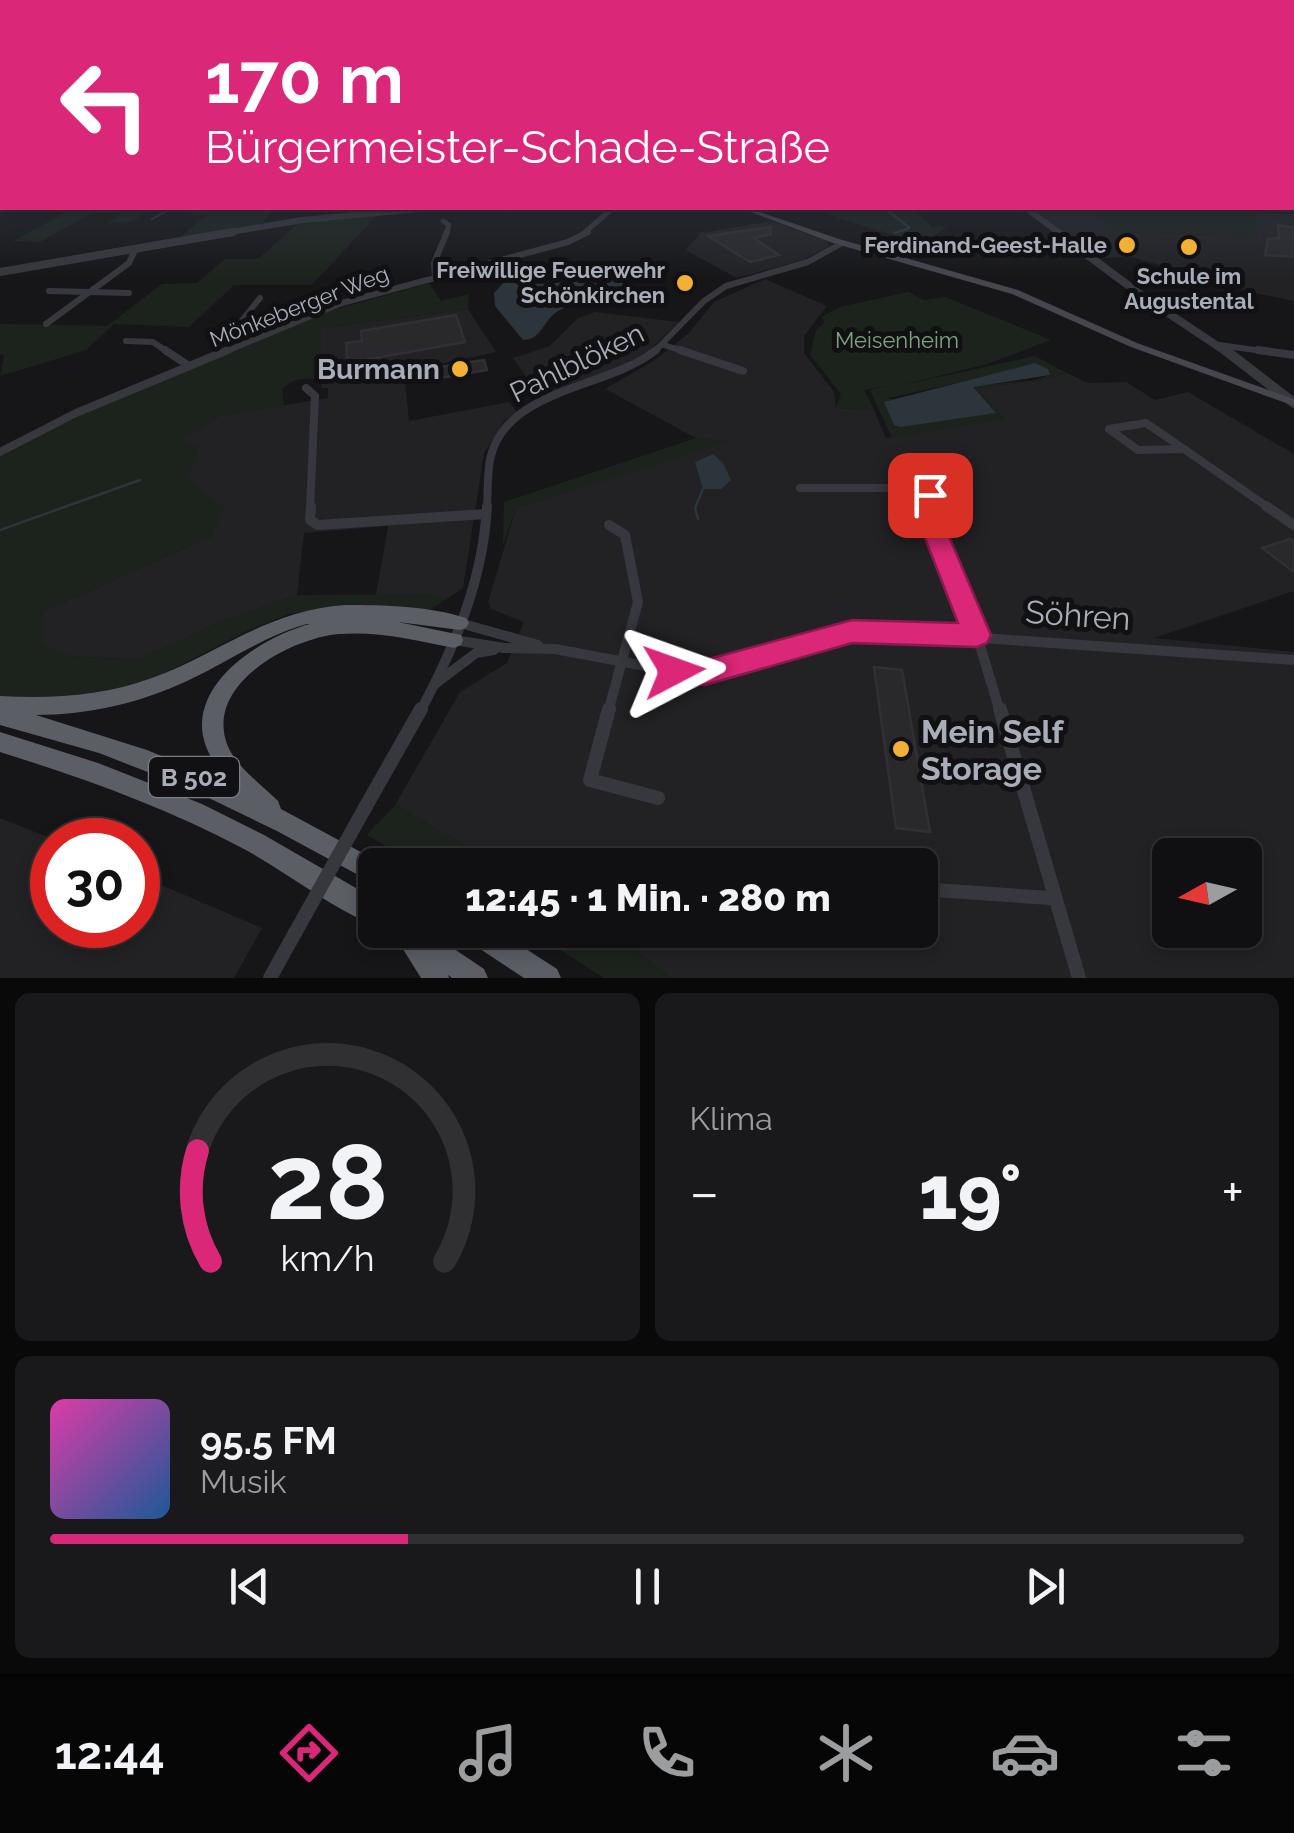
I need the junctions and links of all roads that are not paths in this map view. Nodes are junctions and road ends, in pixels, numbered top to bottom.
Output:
1 (408, 210) edge
2 (611, 210) edge
3 (748, 210) edge
4 (1029, 210) edge
5 (443, 221) dead end
6 (842, 243) junction
7 (136, 248) junction
8 (0, 272) edge
9 (435, 278) junction
10 (49, 291) dead end
11 (90, 292) junction
12 (129, 293) dead end
13 (260, 298) dead end
14 (46, 324) dead end
15 (262, 336) junction
16 (126, 342) dead end
17 (664, 345) junction
18 (1219, 345) junction
19 (1294, 355) edge
20 (1236, 356) junction
21 (189, 366) junction
22 (1250, 367) junction
23 (743, 371) dead end
24 (1230, 379) junction
25 (1244, 384) junction
26 (306, 388) dead end
27 (1294, 403) edge
28 (1185, 449) junction
29 (0, 452) edge
30 (800, 488) dead end
31 (486, 514) junction
32 (609, 525) dead end
33 (1294, 525) edge
34 (457, 631) junction
35 (977, 635) junction
36 (504, 648) junction
37 (555, 649) junction
38 (626, 660) junction
39 (1294, 660) edge
40 (430, 689) junction
41 (0, 705) edge
42 (0, 716) edge
43 (0, 742) edge
44 (658, 798) dead end
45 (366, 806) joint
46 (276, 815) junction
47 (358, 862) edge
48 (938, 890) edge
49 (1050, 898) junction
50 (358, 903) edge
51 (295, 933) joint
52 (416, 948) edge
53 (431, 948) edge
54 (502, 948) edge
55 (270, 978) edge
56 (436, 978) edge
57 (475, 978) edge
58 (548, 978) edge
59 (1078, 978) edge

1 - 7 street
2 - 9 street, Mönkeberger Weg
3 - 6 main road
4 - 18 street
5 - 9 street
6 - 17 street, Pahlblöken
6 - 24 main road
7 - 8 street
7 - 11 street
9 - 15 street, Mönkeberger Weg
10 - 11 street
11 - 12 street
11 - 14 street
13 - 15 street
15 - 21 street, Mönkeberger Weg
16 - 21 street
17 - 23 street
17 - 31 street, Pahlblöken
18 - 19 street
18 - 20 street
20 - 22 street
20 - 24 street
21 - 29 street, Mönkeberger Weg
22 - 25 street
22 - 27 street
24 - 25 main road
25 - 27 main road
26 - 31 street
28 - 28 street
28 - 33 street
30 - 35 street
31 - 34 street, Pahlblöken
32 - 38 street
34 - 36 street, Söhren
34 - 37 street
34 - 40 street, Pahlblöken
34 - 41 highway
34 - 46 highway
35 - 38 street, Söhren
35 - 39 street, Söhren
35 - 49 street
36 - 37 street, Söhren
36 - 40 street
37 - 38 street, Söhren
38 - 44 street
40 - 45 street, Pahlblöken
42 - 46 highway, B 502
43 - 50 highway, B 502
45 - 51 street, bridge
46 - 47 highway, B 502
48 - 49 street
49 - 59 street
51 - 55 street
52 - 56 highway
53 - 57 highway
54 - 58 highway

